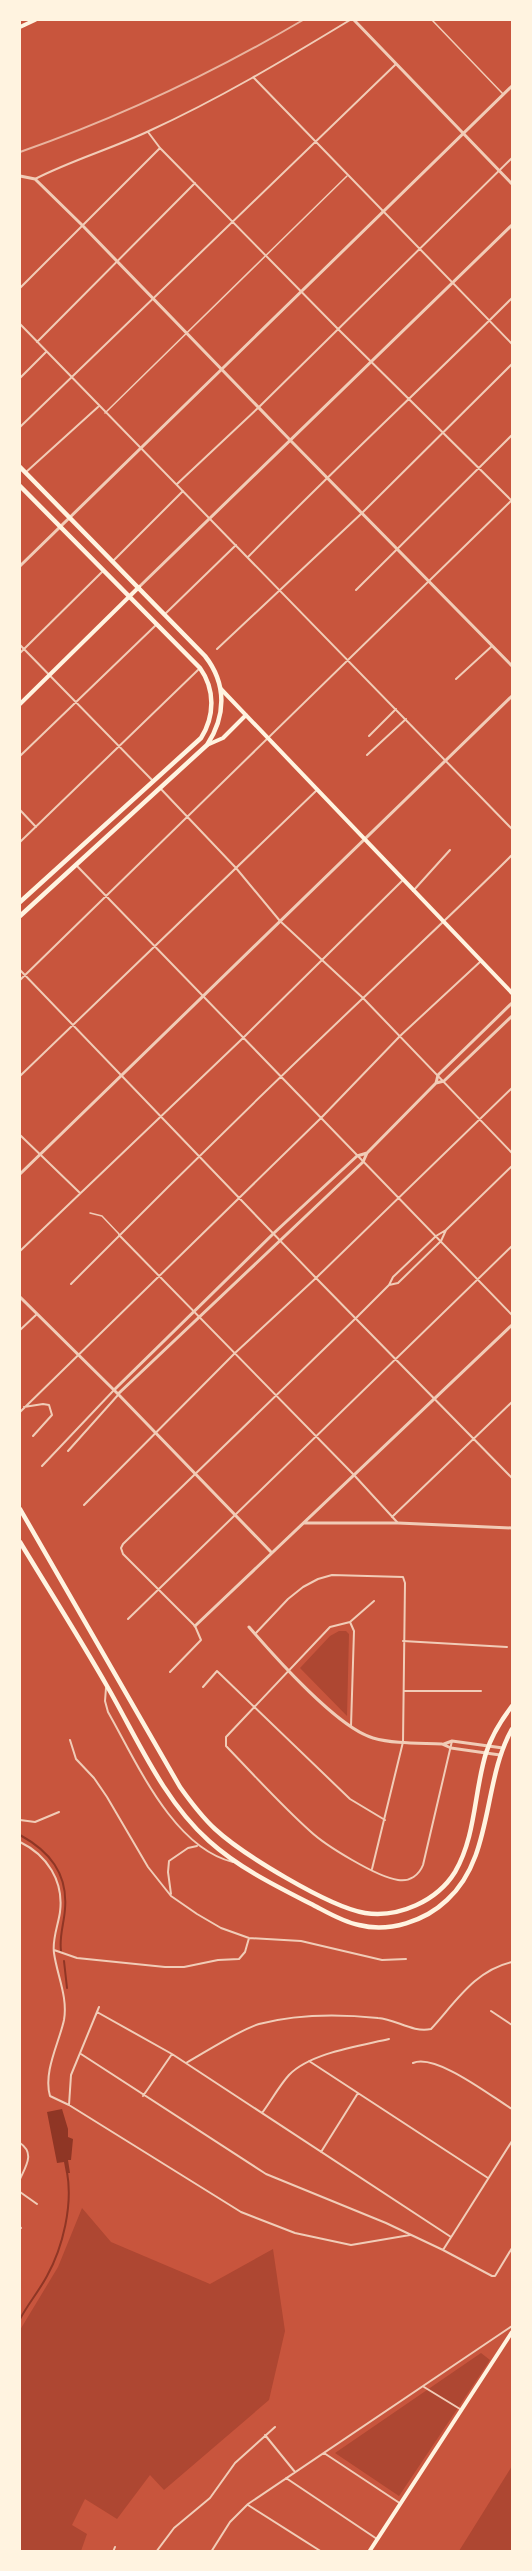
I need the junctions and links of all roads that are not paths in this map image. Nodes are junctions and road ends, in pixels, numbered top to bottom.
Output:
1 (35, 20) edge
2 (352, 20) edge
3 (432, 20) edge
4 (20, 27) edge
5 (396, 64) junction
6 (254, 78) junction
7 (513, 86) edge
8 (504, 94) junction
9 (148, 132) junction
10 (464, 133) junction
11 (315, 142) junction
12 (160, 148) junction
13 (513, 158) edge
14 (500, 170) junction
15 (348, 175) junction
16 (20, 176) edge
17 (34, 179) junction
18 (195, 183) junction
19 (513, 184) edge
20 (385, 213) junction
21 (232, 220) junction
22 (82, 225) junction
23 (513, 225) edge
24 (420, 249) junction
25 (267, 255) junction
26 (116, 262) junction
27 (454, 283) junction
28 (20, 288) edge
29 (303, 292) junction
30 (152, 298) junction
31 (513, 298) edge
32 (490, 321) junction
33 (20, 324) edge
34 (338, 329) junction
35 (186, 332) junction
36 (37, 342) junction
37 (513, 344) edge
38 (46, 352) junction
39 (372, 362) junction
40 (513, 364) edge
41 (223, 370) junction
42 (20, 378) edge
43 (71, 378) junction
44 (411, 399) junction
45 (98, 406) junction
46 (259, 407) junction
47 (105, 413) junction
48 (20, 427) edge
49 (443, 433) junction
50 (513, 435) edge
51 (291, 441) junction
52 (140, 448) junction
53 (20, 467) edge
54 (478, 468) junction
55 (25, 473) junction
56 (326, 477) junction
57 (176, 485) junction
58 (20, 486) edge
59 (183, 491) junction
60 (512, 501) edge
61 (362, 513) junction
62 (211, 518) junction
63 (68, 519) junction
64 (61, 527) junction
65 (236, 545) junction
66 (398, 550) junction
67 (248, 557) junction
68 (112, 562) junction
69 (20, 566) edge
70 (104, 570) junction
71 (430, 582) junction
72 (139, 587) junction
73 (281, 589) junction
74 (356, 590) dead end
75 (131, 596) junction
76 (164, 615) junction
77 (158, 624) junction
78 (20, 645) edge
79 (492, 646) junction
80 (24, 649) junction
81 (217, 649) dead end
82 (20, 653) edge
83 (349, 660) junction
84 (513, 666) edge
85 (200, 668) junction
86 (50, 675) junction
87 (456, 679) dead end
88 (221, 689) junction
89 (513, 696) edge
90 (75, 702) junction
91 (20, 704) edge
92 (396, 709) junction
93 (246, 715) junction
94 (406, 719) junction
95 (369, 736) dead end
96 (268, 737) junction
97 (119, 745) junction
98 (207, 745) junction
99 (367, 755) dead end
100 (20, 756) edge
101 (446, 761) junction
102 (153, 781) junction
103 (160, 788) junction
104 (317, 790) junction
105 (20, 810) edge
106 (188, 817) junction
107 (36, 827) junction
108 (513, 829) edge
109 (364, 840) junction
110 (20, 842) edge
111 (450, 850) dead end
112 (513, 855) edge
113 (77, 866) junction
114 (236, 868) junction
115 (403, 879) junction
116 (413, 891) junction
117 (105, 896) junction
118 (20, 902) edge
119 (20, 916) edge
120 (280, 921) junction
121 (446, 922) junction
122 (154, 946) junction
123 (322, 959) junction
124 (482, 961) junction
125 (20, 970) edge
126 (25, 975) junction
127 (20, 980) edge
128 (513, 993) edge
129 (203, 996) junction
130 (363, 998) junction
131 (513, 1003) edge
132 (513, 1016) edge
133 (72, 1025) junction
134 (400, 1036) junction
135 (243, 1038) junction
136 (438, 1075) junction
137 (20, 1076) edge
138 (121, 1076) junction
139 (281, 1077) junction
140 (444, 1081) junction
141 (436, 1083) junction
142 (513, 1088) edge
143 (160, 1117) junction
144 (321, 1118) junction
145 (480, 1119) junction
146 (20, 1135) edge
147 (367, 1153) junction
148 (513, 1153) edge
149 (39, 1156) junction
150 (199, 1156) junction
151 (357, 1156) junction
152 (363, 1162) junction
153 (513, 1166) edge
154 (20, 1174) edge
155 (80, 1193) junction
156 (239, 1198) junction
157 (398, 1198) junction
158 (90, 1213) dead end
159 (446, 1230) junction
160 (274, 1233) junction
161 (119, 1235) junction
162 (436, 1236) junction
163 (281, 1241) junction
164 (441, 1241) junction
165 (513, 1246) edge
166 (20, 1251) edge
167 (159, 1277) junction
168 (316, 1278) junction
169 (478, 1279) junction
170 (71, 1284) dead end
171 (389, 1285) junction
172 (20, 1297) edge
173 (195, 1312) junction
174 (37, 1314) junction
175 (513, 1315) edge
176 (200, 1317) junction
177 (356, 1318) junction
178 (513, 1325) edge
179 (20, 1330) edge
180 (235, 1353) junction
181 (77, 1355) junction
182 (396, 1358) junction
183 (114, 1390) junction
184 (118, 1394) junction
185 (277, 1395) junction
186 (436, 1399) junction
187 (513, 1402) edge
188 (24, 1407) junction
189 (20, 1412) edge
190 (156, 1434) junction
191 (33, 1436) dead end
192 (316, 1436) junction
193 (474, 1438) junction
194 (68, 1451) dead end
195 (42, 1466) dead end
196 (195, 1474) junction
197 (354, 1475) junction
198 (513, 1478) edge
199 (84, 1505) dead end
200 (20, 1509) edge
201 (235, 1515) junction
202 (392, 1517) junction
203 (303, 1523) junction
204 (398, 1523) junction
205 (513, 1528) edge
206 (20, 1542) edge
207 (272, 1552) junction
208 (158, 1590) junction
209 (374, 1601) dead end
210 (128, 1619) dead end
211 (350, 1622) junction
212 (195, 1626) junction
213 (249, 1627) dead end
214 (255, 1634) junction
215 (403, 1641) junction
216 (507, 1647) dead end
217 (289, 1670) junction
218 (170, 1672) dead end
219 (107, 1685) junction
220 (203, 1687) dead end
221 (404, 1691) junction
222 (481, 1691) dead end
223 (513, 1706) edge
224 (254, 1707) junction
225 (351, 1727) junction
226 (513, 1729) edge
227 (70, 1740) dead end
228 (452, 1741) junction
229 (403, 1742) junction
230 (442, 1744) junction
231 (488, 1746) junction
232 (451, 1748) junction
233 (502, 1748) junction
234 (486, 1752) junction
235 (500, 1755) junction
236 (59, 1812) dead end
237 (20, 1820) edge
238 (385, 1820) junction
239 (20, 1842) edge
240 (197, 1846) junction
241 (236, 1863) junction
242 (372, 1869) junction
243 (171, 1896) junction
244 (249, 1938) junction
245 (54, 1950) junction
246 (406, 1959) dead end
247 (513, 1962) edge
248 (99, 2007) dead end
249 (491, 2011) dead end
250 (97, 2013) junction
251 (513, 2025) edge
252 (389, 2040) dead end
253 (81, 2054) junction
254 (172, 2054) junction
255 (309, 2061) junction
256 (186, 2063) junction
257 (413, 2063) dead end
258 (358, 2093) junction
259 (143, 2096) junction
260 (69, 2105) junction
261 (513, 2109) edge
262 (262, 2113) junction
263 (513, 2140) edge
264 (20, 2143) edge
265 (321, 2152) junction
266 (488, 2178) junction
267 (20, 2179) edge
268 (20, 2192) edge
269 (38, 2204) dead end
270 (410, 2235) junction
271 (451, 2236) junction
272 (513, 2248) edge
273 (443, 2250) junction
274 (513, 2326) edge
275 (513, 2332) edge
276 (424, 2387) junction
277 (462, 2410) junction
278 (275, 2427) dead end
279 (265, 2435) junction
280 (324, 2453) junction
281 (295, 2472) junction
282 (286, 2478) junction
283 (248, 2504) junction
284 (401, 2504) junction
285 (377, 2539) junction
286 (115, 2547) dead end
287 (113, 2552) edge
288 (156, 2552) edge
289 (211, 2552) edge
290 (322, 2552) edge
291 (369, 2552) edge

1 - 4 main road
2 - 5 street
2 - 6 street
3 - 8 lane
5 - 10 street
5 - 11 street
6 - 9 street
6 - 11 street
7 - 8 street
8 - 10 street
9 - 12 street
9 - 17 street
10 - 14 street
10 - 20 street
11 - 15 street
11 - 21 street
12 - 18 street
12 - 22 street
13 - 14 street
14 - 19 street
14 - 24 street
15 - 20 street
15 - 25 lane
16 - 17 street
17 - 22 street
18 - 21 street
18 - 26 street
20 - 24 street
20 - 29 street
21 - 25 street
21 - 30 street
22 - 26 street
22 - 28 street
23 - 27 street
24 - 27 street
24 - 34 street
25 - 29 street
25 - 35 lane
26 - 30 street
26 - 36 street
27 - 32 street
27 - 39 street
29 - 34 street
29 - 41 street
30 - 35 street
30 - 43 street
31 - 32 street
32 - 37 street
32 - 44 street
33 - 36 street
34 - 39 street
34 - 46 street
35 - 41 street
35 - 47 lane
36 - 38 street
38 - 42 street
38 - 43 street
39 - 44 street
39 - 51 street
40 - 49 street
41 - 46 street
41 - 52 street
43 - 45 street
43 - 48 street
44 - 49 street
44 - 56 street
45 - 47 street
45 - 55 street
46 - 51 street
46 - 57 street
47 - 52 street
49 - 54 street
49 - 61 street
50 - 54 street
51 - 56 street
51 - 62 street
52 - 57 street
52 - 63 street
53 - 55 main road
54 - 60 street
54 - 66 street
55 - 63 main road
56 - 61 street
56 - 67 street
57 - 59 street
58 - 64 main road
59 - 62 street
59 - 68 street
60 - 71 street
61 - 66 street
61 - 73 street
62 - 65 street
62 - 72 street
63 - 64 street
63 - 68 main road
64 - 69 street
64 - 70 main road
65 - 67 street
65 - 76 street
66 - 71 street
66 - 74 street
67 - 73 street
68 - 72 main road
70 - 75 main road
70 - 80 street
71 - 79 street
71 - 83 street
72 - 75 main road
72 - 76 main road
73 - 81 street
73 - 83 street
75 - 77 main road
75 - 86 main road
76 - 88 main road
77 - 85 main road
77 - 90 street
78 - 80 street
79 - 84 street
79 - 87 street
80 - 82 street
80 - 86 street
83 - 92 street
83 - 96 street
85 - 97 street
85 - 102 main road
86 - 90 street
86 - 91 main road
88 - 93 main road
88 - 98 main road
89 - 101 street
90 - 97 street
90 - 100 street
92 - 94 street
92 - 95 street
93 - 96 main road
93 - 98 main road
94 - 99 street
94 - 101 street
96 - 104 main road
96 - 106 street
97 - 102 street
97 - 107 street
98 - 103 main road
101 - 108 street
101 - 109 street
102 - 118 main road
103 - 106 street
103 - 113 main road
104 - 109 main road
104 - 114 street
105 - 107 street
106 - 114 street
106 - 117 street
107 - 110 street
109 - 115 main road
109 - 120 street
111 - 116 street
112 - 121 street
113 - 117 street
113 - 119 main road
114 - 120 street
114 - 122 street
115 - 116 main road
115 - 123 street
116 - 121 main road
117 - 122 street
117 - 126 street
120 - 123 street
120 - 129 street
121 - 124 main road
121 - 130 street
122 - 129 street
122 - 133 street
123 - 130 street
123 - 135 street
124 - 128 main road
124 - 134 street
125 - 126 street
126 - 127 street
126 - 133 street
129 - 135 street
129 - 138 street
130 - 134 street
130 - 139 street
131 - 136 street
132 - 140 street
133 - 137 street
133 - 138 street
134 - 136 street
134 - 144 street
135 - 139 street
135 - 143 street
136 - 140 street
136 - 141 street
138 - 143 street
138 - 149 street
139 - 144 street
139 - 150 street
140 - 141 street
140 - 145 street
141 - 147 street
142 - 145 street
143 - 150 street
143 - 155 street
144 - 151 street
144 - 156 street
145 - 148 street
145 - 157 street
146 - 149 street
147 - 151 street
147 - 152 street
149 - 154 street
149 - 155 street
150 - 156 street
150 - 161 street
151 - 152 street
151 - 160 street
152 - 157 street
152 - 163 street
153 - 159 street
155 - 166 street
156 - 160 street
156 - 167 street
157 - 162 street
157 - 168 street
158 - 161 lane
159 - 162 street
159 - 164 street
160 - 163 street
160 - 173 street
161 - 167 street
161 - 170 street
162 - 164 street
162 - 171 street
163 - 168 street
163 - 176 street
164 - 169 street
164 - 171 street
165 - 169 street
167 - 173 street
167 - 181 street
168 - 177 street
168 - 180 street
169 - 175 street
169 - 182 street
171 - 177 street
172 - 174 street
173 - 176 street
173 - 183 street
174 - 179 street
174 - 181 street
176 - 180 street
176 - 184 street
177 - 182 street
177 - 185 street
178 - 186 street
180 - 185 street
180 - 190 street
181 - 183 street
181 - 188 street
182 - 186 street
182 - 192 street
183 - 184 street
183 - 195 street
184 - 190 street
184 - 194 street
185 - 192 street
185 - 196 street
186 - 193 street
186 - 197 street
187 - 193 street
188 - 189 street
188 - 191 street
190 - 196 street
190 - 199 street
192 - 197 street
192 - 201 street
193 - 198 street
193 - 202 street
196 - 201 street
196 - 208 street
197 - 202 street
197 - 203 street
200 - 234 main road
201 - 207 street
201 - 208 street
202 - 204 street
203 - 204 street
203 - 207 street
204 - 205 street
206 - 219 main road
207 - 212 street
208 - 210 street
208 - 212 street
209 - 211 street
211 - 217 street
211 - 225 street
212 - 218 street
213 - 214 street
214 - 215 street
214 - 217 street
215 - 216 street
215 - 221 street
217 - 224 street
217 - 225 street
219 - 240 street
219 - 241 main road
220 - 224 street
221 - 222 street
221 - 229 street
223 - 231 main road
224 - 238 street
224 - 242 street
225 - 229 street
226 - 233 main road
227 - 243 street
228 - 230 street
228 - 231 street
228 - 232 street
229 - 230 street
229 - 238 street
230 - 232 street
231 - 233 street
231 - 234 main road
232 - 234 street
232 - 242 street
233 - 235 main road
234 - 235 street
235 - 241 main road
236 - 237 street
238 - 242 street
239 - 245 street
240 - 241 street
240 - 243 street
243 - 244 street
244 - 245 street
244 - 246 street
245 - 260 street
247 - 256 street
248 - 250 street
249 - 251 street
250 - 253 street
250 - 254 street
252 - 255 street
253 - 259 street
253 - 260 street
254 - 256 street
254 - 259 street
255 - 258 street
255 - 262 street
256 - 262 street
257 - 261 street
258 - 265 street
258 - 266 street
259 - 270 street
260 - 270 street
262 - 265 street
263 - 266 street
264 - 267 street
265 - 271 street
266 - 271 street
268 - 269 street
270 - 273 street
271 - 273 street
272 - 273 street
274 - 276 street
275 - 277 main road
276 - 277 street
276 - 280 street
277 - 284 main road
278 - 279 street
279 - 281 street
279 - 288 street
280 - 281 street
280 - 284 street
281 - 282 street
282 - 283 street
282 - 285 street
283 - 289 street
283 - 290 street
284 - 285 main road
285 - 291 main road
286 - 287 street

